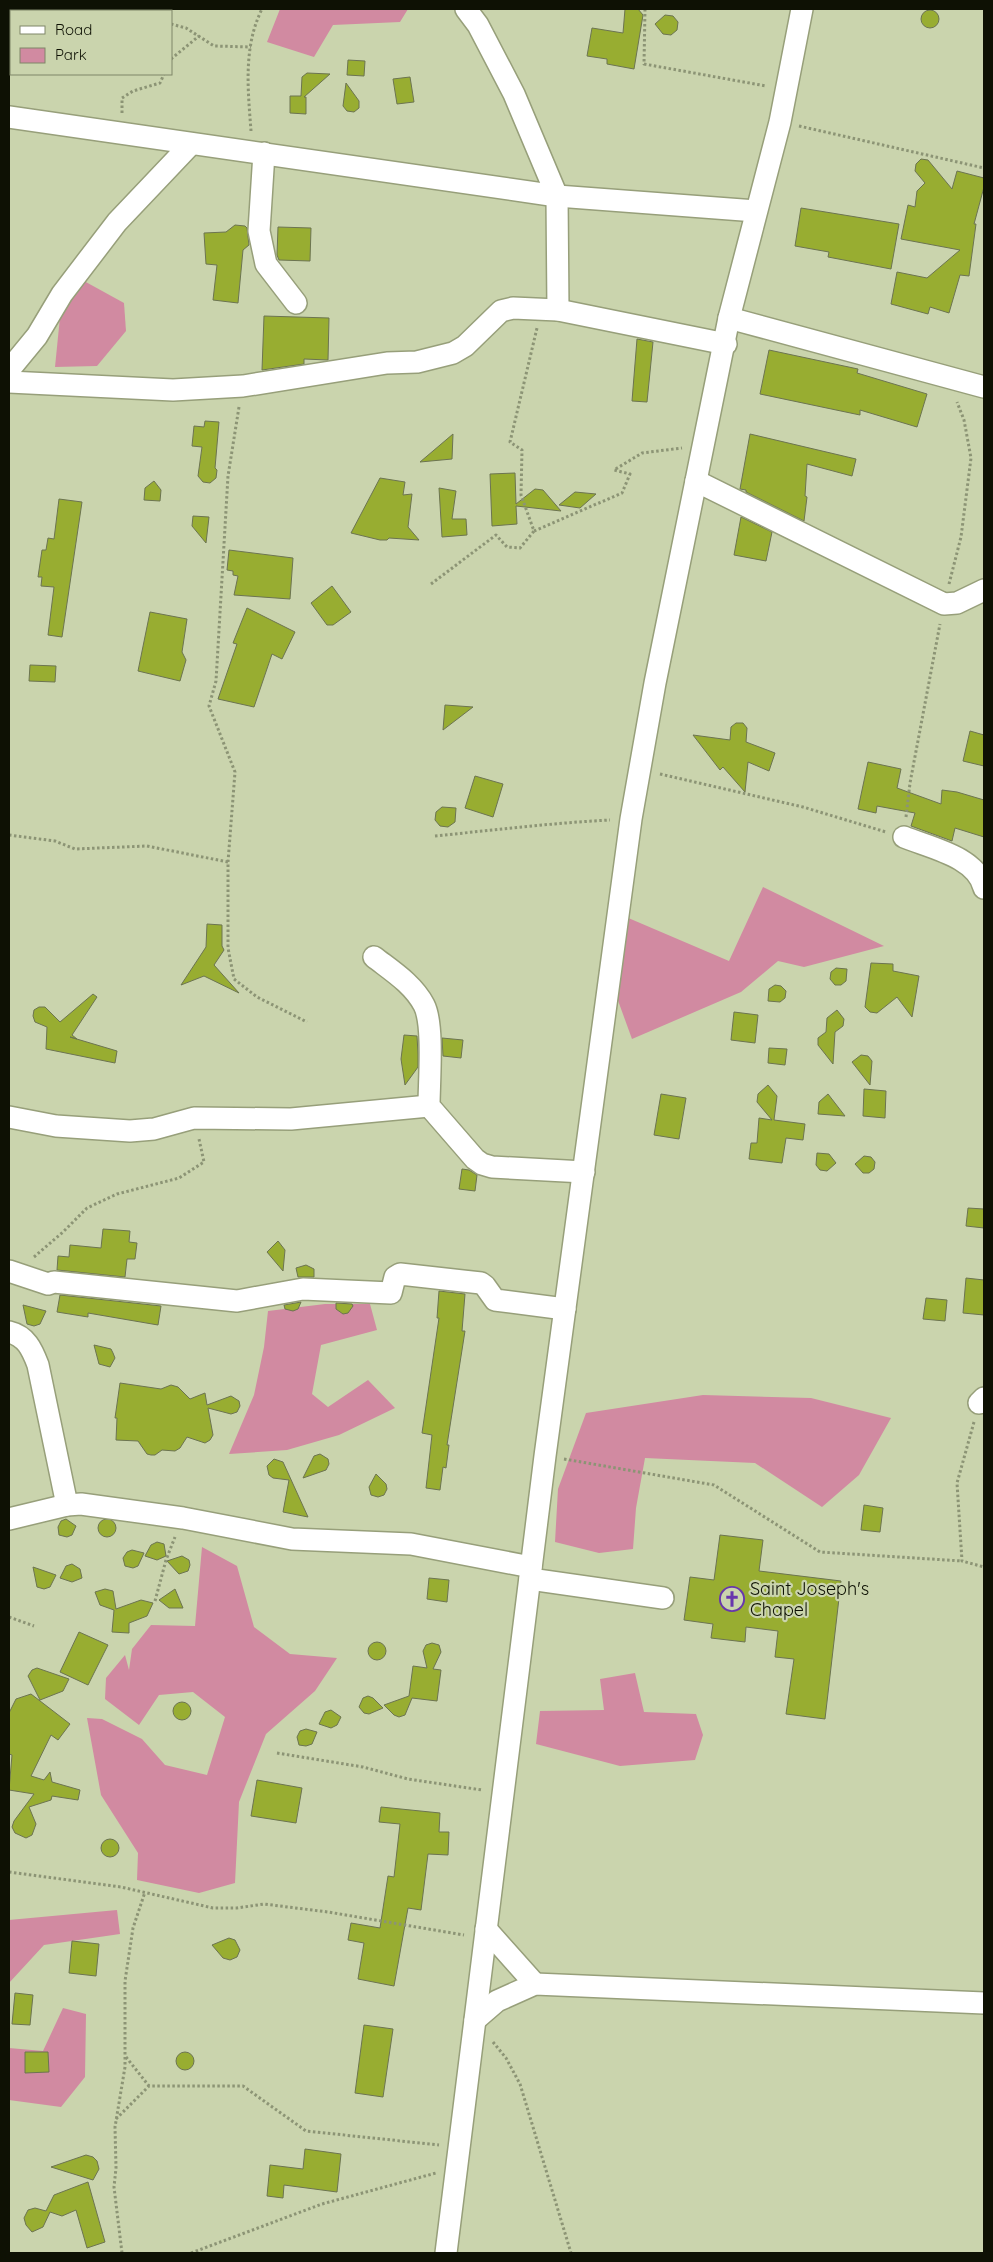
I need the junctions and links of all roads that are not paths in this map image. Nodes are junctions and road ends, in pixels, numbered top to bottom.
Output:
1 (466, 9) edge
2 (802, 9) edge
3 (9, 117) edge
4 (191, 144) junction
5 (258, 152) junction
6 (557, 196) junction
7 (756, 212) junction
8 (296, 303) dead end
9 (549, 310) junction
10 (729, 318) junction
11 (726, 344) junction
12 (9, 370) edge
13 (9, 382) edge
14 (984, 387) edge
15 (696, 481) junction
16 (984, 590) edge
17 (904, 837) road end
18 (984, 888) edge
19 (374, 957) dead end
20 (429, 1106) junction
21 (9, 1117) edge
22 (584, 1172) junction
23 (9, 1271) edge
24 (565, 1309) junction
25 (9, 1332) edge
26 (67, 1505) junction
27 (9, 1519) edge
28 (530, 1573) junction
29 (663, 1598) dead end
30 (485, 1934) junction
31 (535, 1984) junction
32 (984, 2003) edge
33 (475, 2020) junction
34 (446, 2253) edge

1 - 6 street
2 - 7 street
3 - 4 street
4 - 5 street
4 - 12 street
5 - 6 street
5 - 8 street
6 - 7 street
6 - 9 street
7 - 10 street
9 - 11 street
9 - 13 street
10 - 11 street
10 - 14 street
11 - 15 street
15 - 16 street
15 - 22 street
17 - 18 street
19 - 20 street
20 - 21 street
20 - 22 street
22 - 24 street
23 - 24 street
24 - 28 street
25 - 26 street
26 - 27 street
26 - 28 street
28 - 29 street
28 - 30 street
30 - 31 street
30 - 33 street
31 - 32 street
31 - 33 street
33 - 34 street

